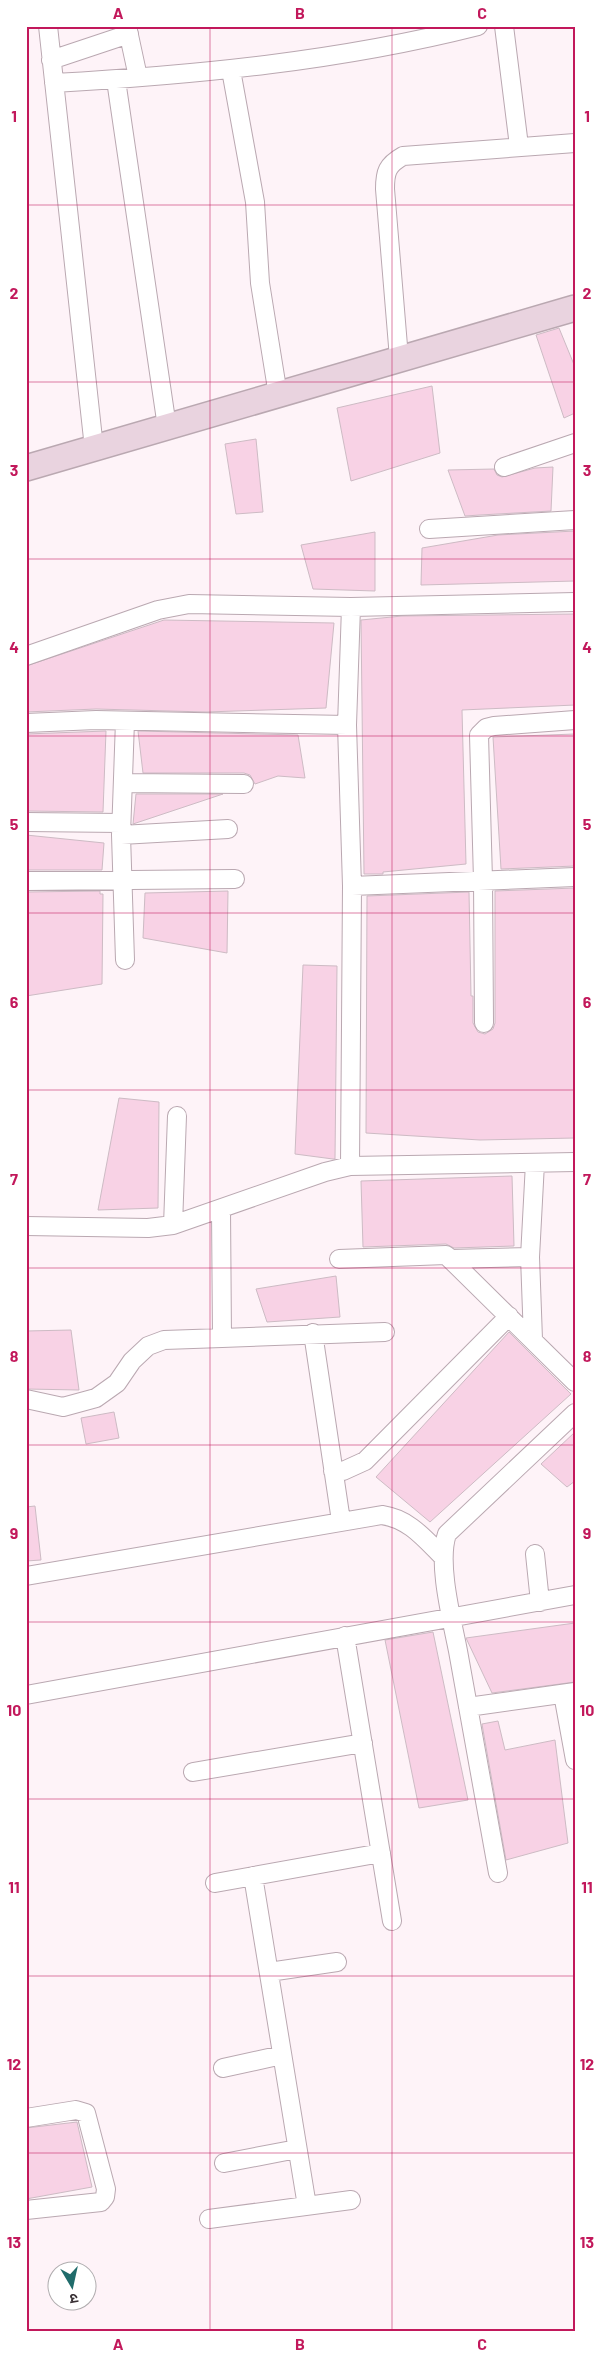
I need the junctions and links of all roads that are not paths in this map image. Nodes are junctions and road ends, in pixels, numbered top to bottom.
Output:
1 (48, 26) edge
2 (478, 26) edge
3 (504, 26) edge
4 (128, 30) edge
5 (52, 60) junction
6 (231, 70) junction
7 (138, 77) junction
8 (116, 80) junction
9 (54, 83) junction
10 (575, 143) edge
11 (519, 146) junction
12 (575, 308) edge
13 (400, 358) junction
14 (278, 395) junction
15 (168, 427) junction
16 (575, 442) edge
17 (94, 448) junction
18 (504, 467) dead end
19 (26, 468) edge
20 (575, 520) edge
21 (429, 529) dead end
22 (575, 602) edge
23 (351, 608) junction
24 (26, 656) edge
25 (575, 720) edge
26 (125, 721) junction
27 (26, 723) edge
28 (347, 725) junction
29 (124, 784) junction
30 (244, 784) dead end
31 (26, 822) edge
32 (121, 829) junction
33 (228, 829) dead end
34 (575, 877) edge
35 (235, 879) dead end
36 (122, 880) junction
37 (484, 880) junction
38 (26, 881) edge
39 (352, 886) junction
40 (124, 960) dead end
41 (484, 1023) dead end
42 (177, 1116) dead end
43 (575, 1162) edge
44 (535, 1163) junction
45 (350, 1166) junction
46 (222, 1209) junction
47 (173, 1225) junction
48 (26, 1226) edge
49 (446, 1255) junction
50 (530, 1257) junction
51 (339, 1259) dead end
52 (509, 1316) junction
53 (385, 1332) dead end
54 (313, 1333) junction
55 (222, 1338) junction
56 (533, 1339) junction
57 (575, 1382) edge
58 (26, 1399) edge
59 (575, 1413) edge
60 (333, 1472) junction
61 (341, 1522) junction
62 (535, 1554) dead end
63 (442, 1557) junction
64 (26, 1576) edge
65 (575, 1596) edge
66 (540, 1602) junction
67 (452, 1617) junction
68 (345, 1636) junction
69 (569, 1693) edge
70 (26, 1695) edge
71 (468, 1706) junction
72 (363, 1743) junction
73 (575, 1760) edge
74 (193, 1772) dead end
75 (381, 1853) junction
76 (498, 1874) dead end
77 (254, 1876) junction
78 (215, 1883) dead end
79 (392, 1920) dead end
80 (337, 1962) dead end
81 (269, 1972) junction
82 (282, 2055) junction
83 (223, 2068) dead end
84 (26, 2118) edge
85 (297, 2149) junction
86 (224, 2163) dead end
87 (351, 2200) dead end
88 (307, 2206) junction
89 (26, 2210) edge
90 (209, 2219) dead end

1 - 5 street
2 - 6 street
3 - 11 street
4 - 5 street
4 - 7 street
5 - 9 street
6 - 7 street
6 - 14 street
7 - 8 street
8 - 9 street
8 - 15 street
9 - 17 street
10 - 11 street
11 - 13 street
12 - 13 main road
13 - 14 main road
14 - 15 main road
15 - 17 main road
16 - 18 street
17 - 19 main road
20 - 21 street
22 - 23 street
23 - 24 street
23 - 28 street
25 - 37 street
26 - 27 street
26 - 28 street
26 - 29 street
28 - 39 street
29 - 30 street
29 - 32 street
31 - 32 street
32 - 33 street
32 - 36 street
34 - 37 street
35 - 36 street
36 - 38 street
36 - 40 street
37 - 39 street
37 - 41 street
39 - 45 street
42 - 47 street
43 - 44 street
44 - 45 street
44 - 50 street
45 - 46 street
46 - 47 street
46 - 55 street
47 - 48 street
49 - 50 street
49 - 51 street
49 - 52 street
50 - 56 street
52 - 56 street
52 - 60 street
53 - 54 street
54 - 55 street
54 - 60 street
55 - 58 street
56 - 57 street
59 - 63 street
60 - 61 street
61 - 63 street
61 - 64 street
62 - 66 street
63 - 67 street
65 - 66 street
66 - 67 street
67 - 68 street
67 - 71 street
68 - 70 street
68 - 72 street
69 - 71 street
69 - 73 street
71 - 76 street
72 - 74 street
72 - 75 street
75 - 77 street
75 - 79 street
77 - 78 street
77 - 81 street
80 - 81 street
81 - 82 street
82 - 83 street
82 - 85 street
84 - 89 street
85 - 86 street
85 - 88 street
87 - 88 street
88 - 90 street

